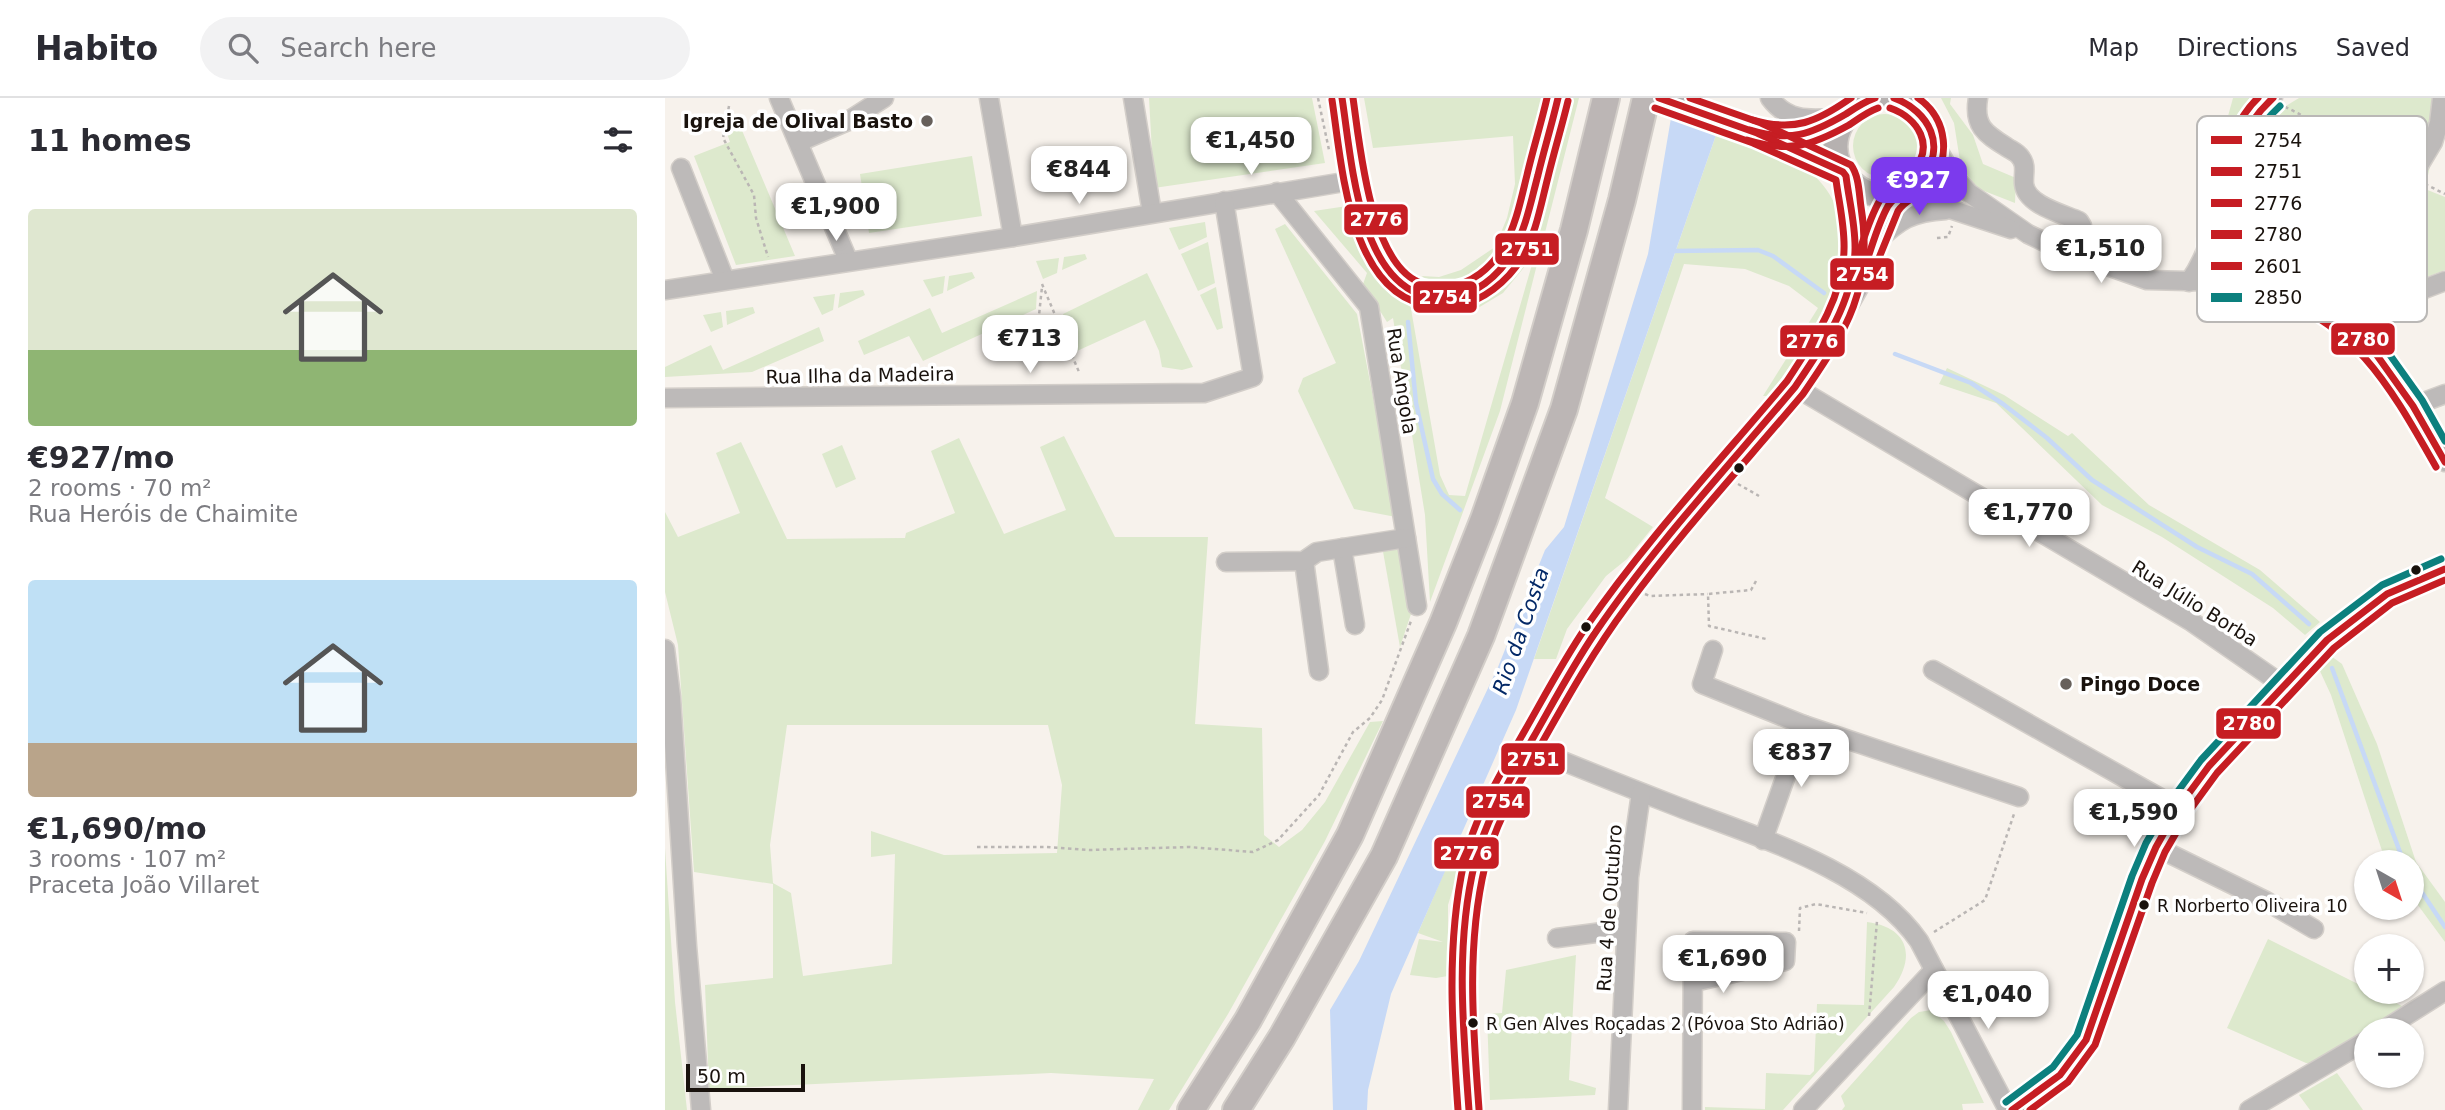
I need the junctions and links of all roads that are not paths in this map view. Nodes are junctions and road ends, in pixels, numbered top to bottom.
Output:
1 (779, 98) edge
2 (884, 98) edge
3 (989, 98) edge
4 (1133, 98) edge
5 (1342, 98) edge
6 (1558, 98) edge
7 (1590, 98) edge
8 (1606, 98) edge
9 (1630, 98) edge
10 (1646, 98) edge
11 (1659, 98) edge
12 (1770, 98) edge
13 (1894, 98) edge
14 (1923, 98) edge
15 (1978, 98) edge
16 (2442, 98) edge
17 (2276, 100) edge
18 (1858, 106) edge
19 (2256, 116) edge
20 (1757, 133) junction
21 (1931, 133) junction
22 (799, 142) junction
23 (2427, 152) edge
24 (681, 168) dead end
25 (1844, 174) junction
26 (1356, 180) junction
27 (1277, 192) junction
28 (1900, 192) junction
29 (1224, 201) junction
30 (1152, 213) junction
31 (1951, 216) junction
32 (2028, 234) junction
33 (1013, 237) junction
34 (1875, 243) junction
35 (2071, 253) junction
36 (848, 261) junction
37 (2197, 271) edge
38 (665, 272) edge
39 (725, 281) junction
40 (2445, 281) edge
41 (2189, 282) junction
42 (2197, 282) edge
43 (2427, 288) edge
44 (669, 289) edge
45 (1845, 306) junction
46 (1591, 309) junction
47 (2345, 322) edge
48 (1545, 328) junction
49 (1795, 387) junction
50 (2445, 394) edge
51 (665, 398) edge
52 (2413, 407) junction
53 (2443, 452) edge
54 (1406, 538) junction
55 (1342, 548) junction
56 (1304, 561) junction
57 (1226, 562) dead end
58 (2445, 569) edge
59 (1417, 606) road end
60 (1355, 625) dead end
61 (665, 649) edge
62 (1713, 650) dead end
63 (1933, 670) dead end
64 (1319, 671) dead end
65 (2283, 685) junction
66 (1804, 725) junction
67 (1528, 747) junction
68 (1640, 793) junction
69 (2019, 797) road end
70 (2178, 808) junction
71 (1763, 839) junction
72 (2156, 847) junction
73 (1626, 929) junction
74 (2314, 929) dead end
75 (1557, 938) dead end
76 (1934, 970) junction
77 (1694, 982) junction
78 (2445, 991) edge
79 (2402, 1018) edge
80 (2354, 1048) edge
81 (701, 1110) edge
82 (1191, 1110) edge
83 (1237, 1110) edge
84 (1469, 1110) edge
85 (1618, 1110) edge
86 (1692, 1110) edge
87 (1803, 1110) edge
88 (2010, 1110) edge
89 (2249, 1110) edge

1 - 22 street
2 - 22 street
3 - 33 street
4 - 30 street
5 - 26 main road
6 - 26 main road
7 - 48 highway
8 - 48 highway
9 - 46 highway
10 - 46 highway
11 - 20 main road
12 - 18 street
13 - 21 main road
14 - 21 street
15 - 35 street
16 - 23 street
17 - 19 street
18 - 20 main road
18 - 25 main road
20 - 25 main road
21 - 28 main road
21 - 32 street
22 - 36 street
24 - 39 street
25 - 28 main road
25 - 45 main road
26 - 27 street
27 - 29 street
27 - 54 street, Rua Angola
28 - 31 street
28 - 34 main road
29 - 30 street
29 - 51 street, Rua Ilha da Madeira
30 - 33 street
31 - 32 street
31 - 34 street
32 - 35 street
33 - 36 street
34 - 45 main road
35 - 41 street
36 - 39 street
37 - 41 street
38 - 44 street
39 - 44 street
40 - 43 street
41 - 42 street
45 - 49 main road
46 - 83 highway
47 - 52 street
48 - 82 highway
49 - 65 street, Rua Júlio Borba
49 - 67 main road
50 - 52 street
52 - 53 street
54 - 55 street
54 - 59 street, Rua Angola
55 - 56 street
55 - 60 street
56 - 57 street
56 - 64 street
58 - 65 street
61 - 81 street
62 - 66 street
63 - 70 street
65 - 70 street
66 - 69 street
66 - 71 street
67 - 68 street
67 - 84 main road
68 - 71 street
68 - 73 street, Rua 4 de Outubro
70 - 72 street
71 - 76 street
72 - 74 street
72 - 88 street
73 - 75 street
73 - 85 street, Rua 4 de Outubro
76 - 87 street
76 - 88 street
77 - 77 street
77 - 86 street
78 - 79 street
80 - 89 street

